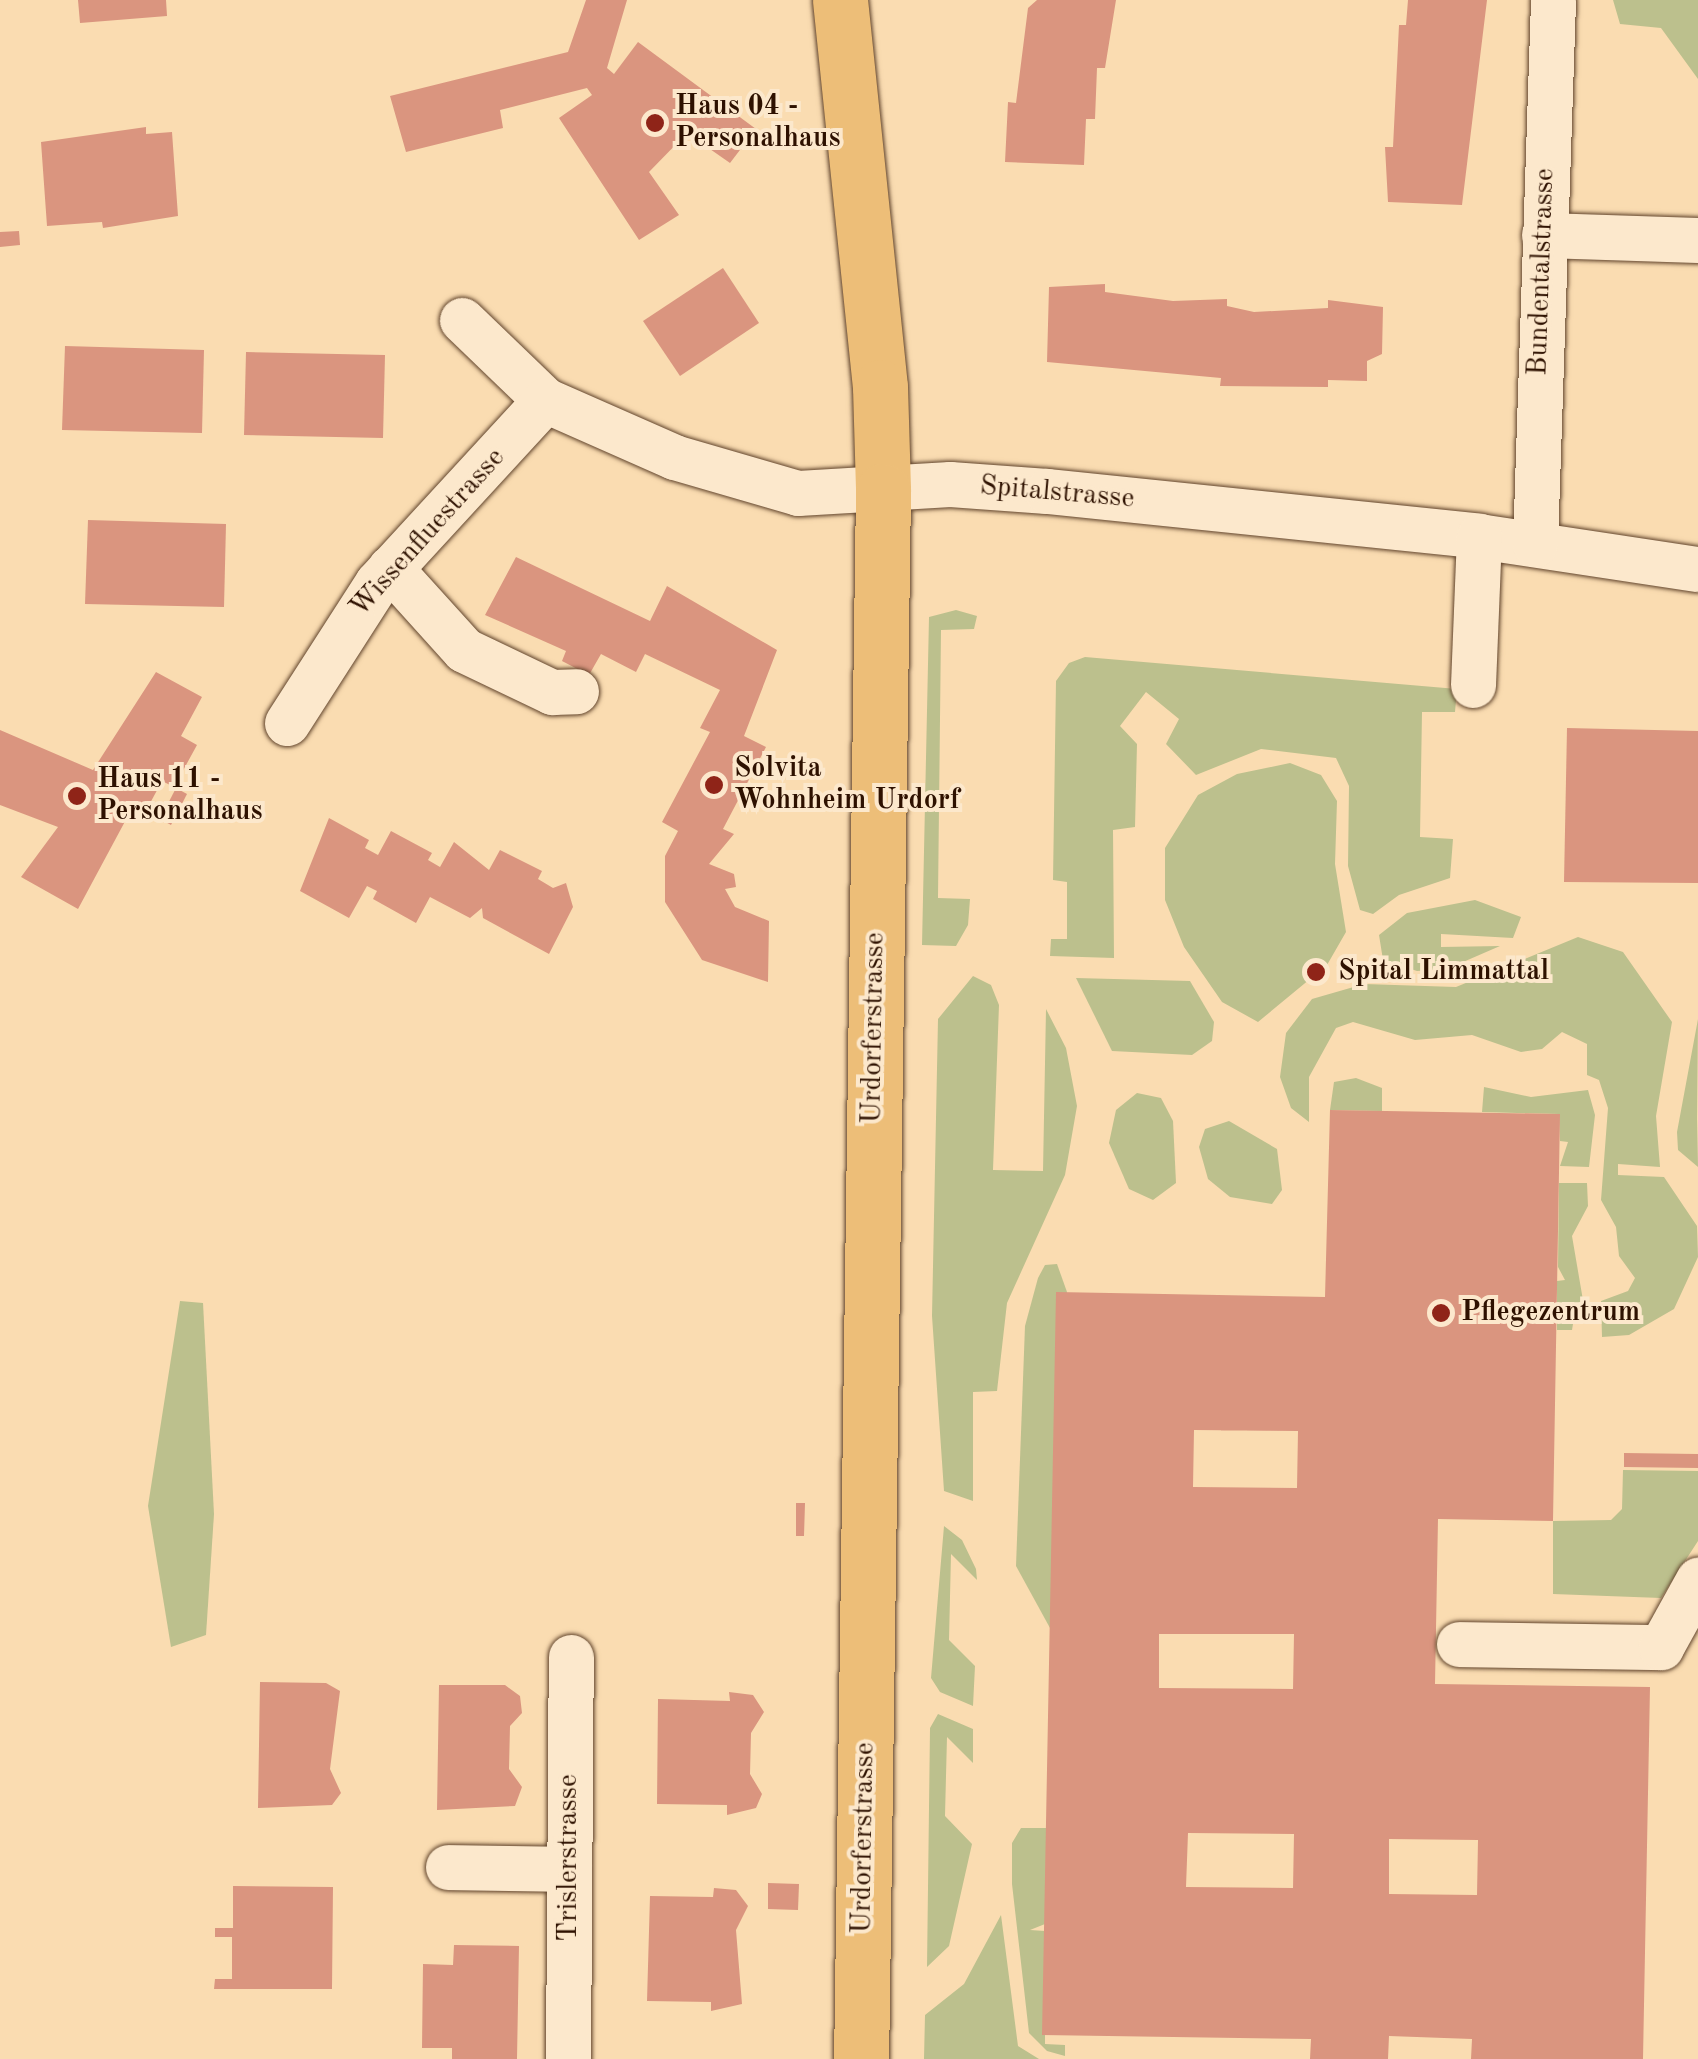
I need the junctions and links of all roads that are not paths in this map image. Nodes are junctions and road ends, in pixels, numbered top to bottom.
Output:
1 (840, 0) edge
2 (1552, 0) edge
3 (1544, 235) junction
4 (1698, 240) edge
5 (462, 320) dead end
6 (545, 400) junction
7 (883, 491) junction
8 (1478, 536) junction
9 (1535, 544) junction
10 (390, 568) junction
11 (1698, 569) edge
12 (1472, 685) dead end
13 (576, 692) dead end
14 (287, 723) dead end
15 (1698, 1580) edge
16 (1459, 1644) dead end
17 (571, 1656) dead end
18 (448, 1867) dead end
19 (569, 1870) junction
20 (568, 2059) edge
21 (861, 2059) edge

1 - 7 main road, Urdorferstrasse
2 - 3 street, Bundentalstrasse
3 - 4 street
3 - 9 street, Bundentalstrasse
5 - 6 street, Spitalstrasse
6 - 7 street, Spitalstrasse
6 - 10 street, Wissenfluestrasse
7 - 8 street, Spitalstrasse
7 - 21 main road, Urdorferstrasse
8 - 9 street, Spitalstrasse
8 - 12 street
9 - 11 street, Spitalstrasse
10 - 13 street
10 - 14 street, Wissenfluestrasse
15 - 16 street
17 - 19 street, Trislerstrasse
18 - 19 street
19 - 20 street, Trislerstrasse

